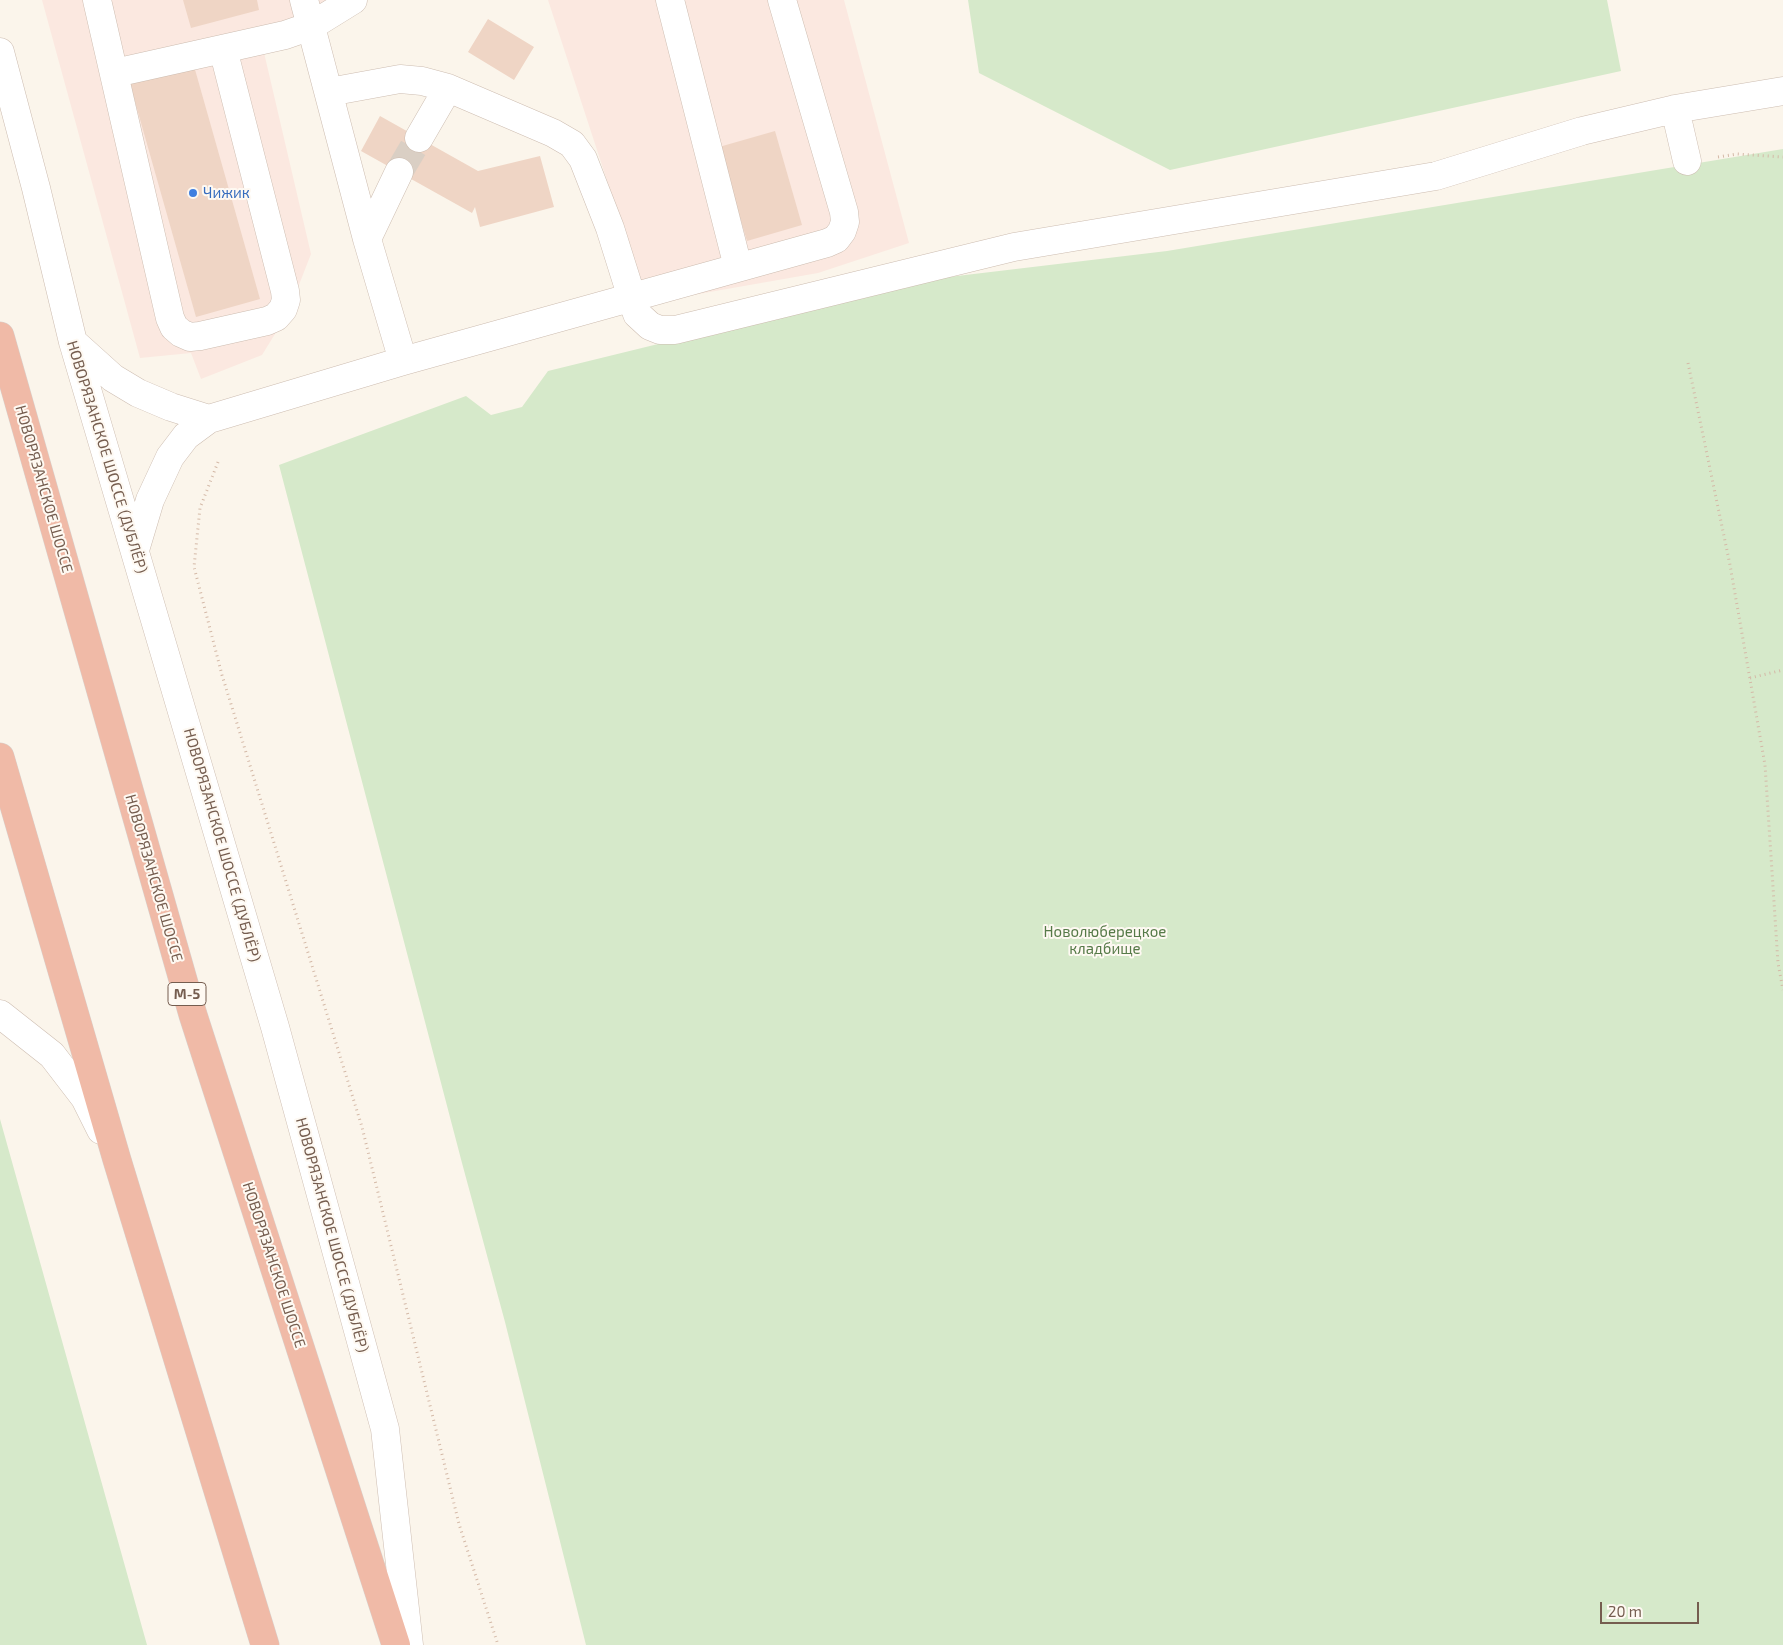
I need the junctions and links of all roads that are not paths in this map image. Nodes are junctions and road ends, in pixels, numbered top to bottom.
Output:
1 (97, 0) edge
2 (353, 0) edge
3 (670, 0) edge
4 (782, 0) edge
5 (308, 13) edge
6 (223, 49) junction
7 (0, 52) edge
8 (114, 73) junction
9 (448, 88) junction
10 (1783, 91) edge
11 (329, 92) junction
12 (1675, 108) junction
13 (419, 138) tunnel mouth
14 (1687, 161) road end
15 (399, 172) tunnel mouth
16 (367, 239) junction
17 (738, 267) junction
18 (632, 296) junction
19 (0, 336) edge
20 (72, 342) junction
21 (403, 360) junction
22 (209, 419) junction
23 (135, 550) junction
24 (0, 757) edge
25 (0, 1014) edge
26 (117, 1160) junction
27 (265, 1645) edge
28 (396, 1645) edge
29 (409, 1645) edge

1 - 8 street
2 - 5 street
3 - 17 street
4 - 17 street
5 - 6 street
5 - 11 street
6 - 8 street
6 - 8 street
7 - 20 street, НОВОРЯЗАНСКОЕ ШОССЕ (ДУБЛЁР)
9 - 11 street
9 - 13 street
9 - 18 street
10 - 12 street
11 - 16 street
12 - 14 street
12 - 18 street
15 - 16 street
16 - 21 street
17 - 18 street
18 - 21 street
19 - 28 highway, НОВОРЯЗАНСКОЕ ШОССЕ / М-5
20 - 22 street
20 - 23 street, НОВОРЯЗАНСКОЕ ШОССЕ (ДУБЛЁР)
21 - 22 street
22 - 23 street
23 - 29 street, НОВОРЯЗАНСКОЕ ШОССЕ (ДУБЛЁР)
24 - 26 highway
25 - 26 street
26 - 27 highway

